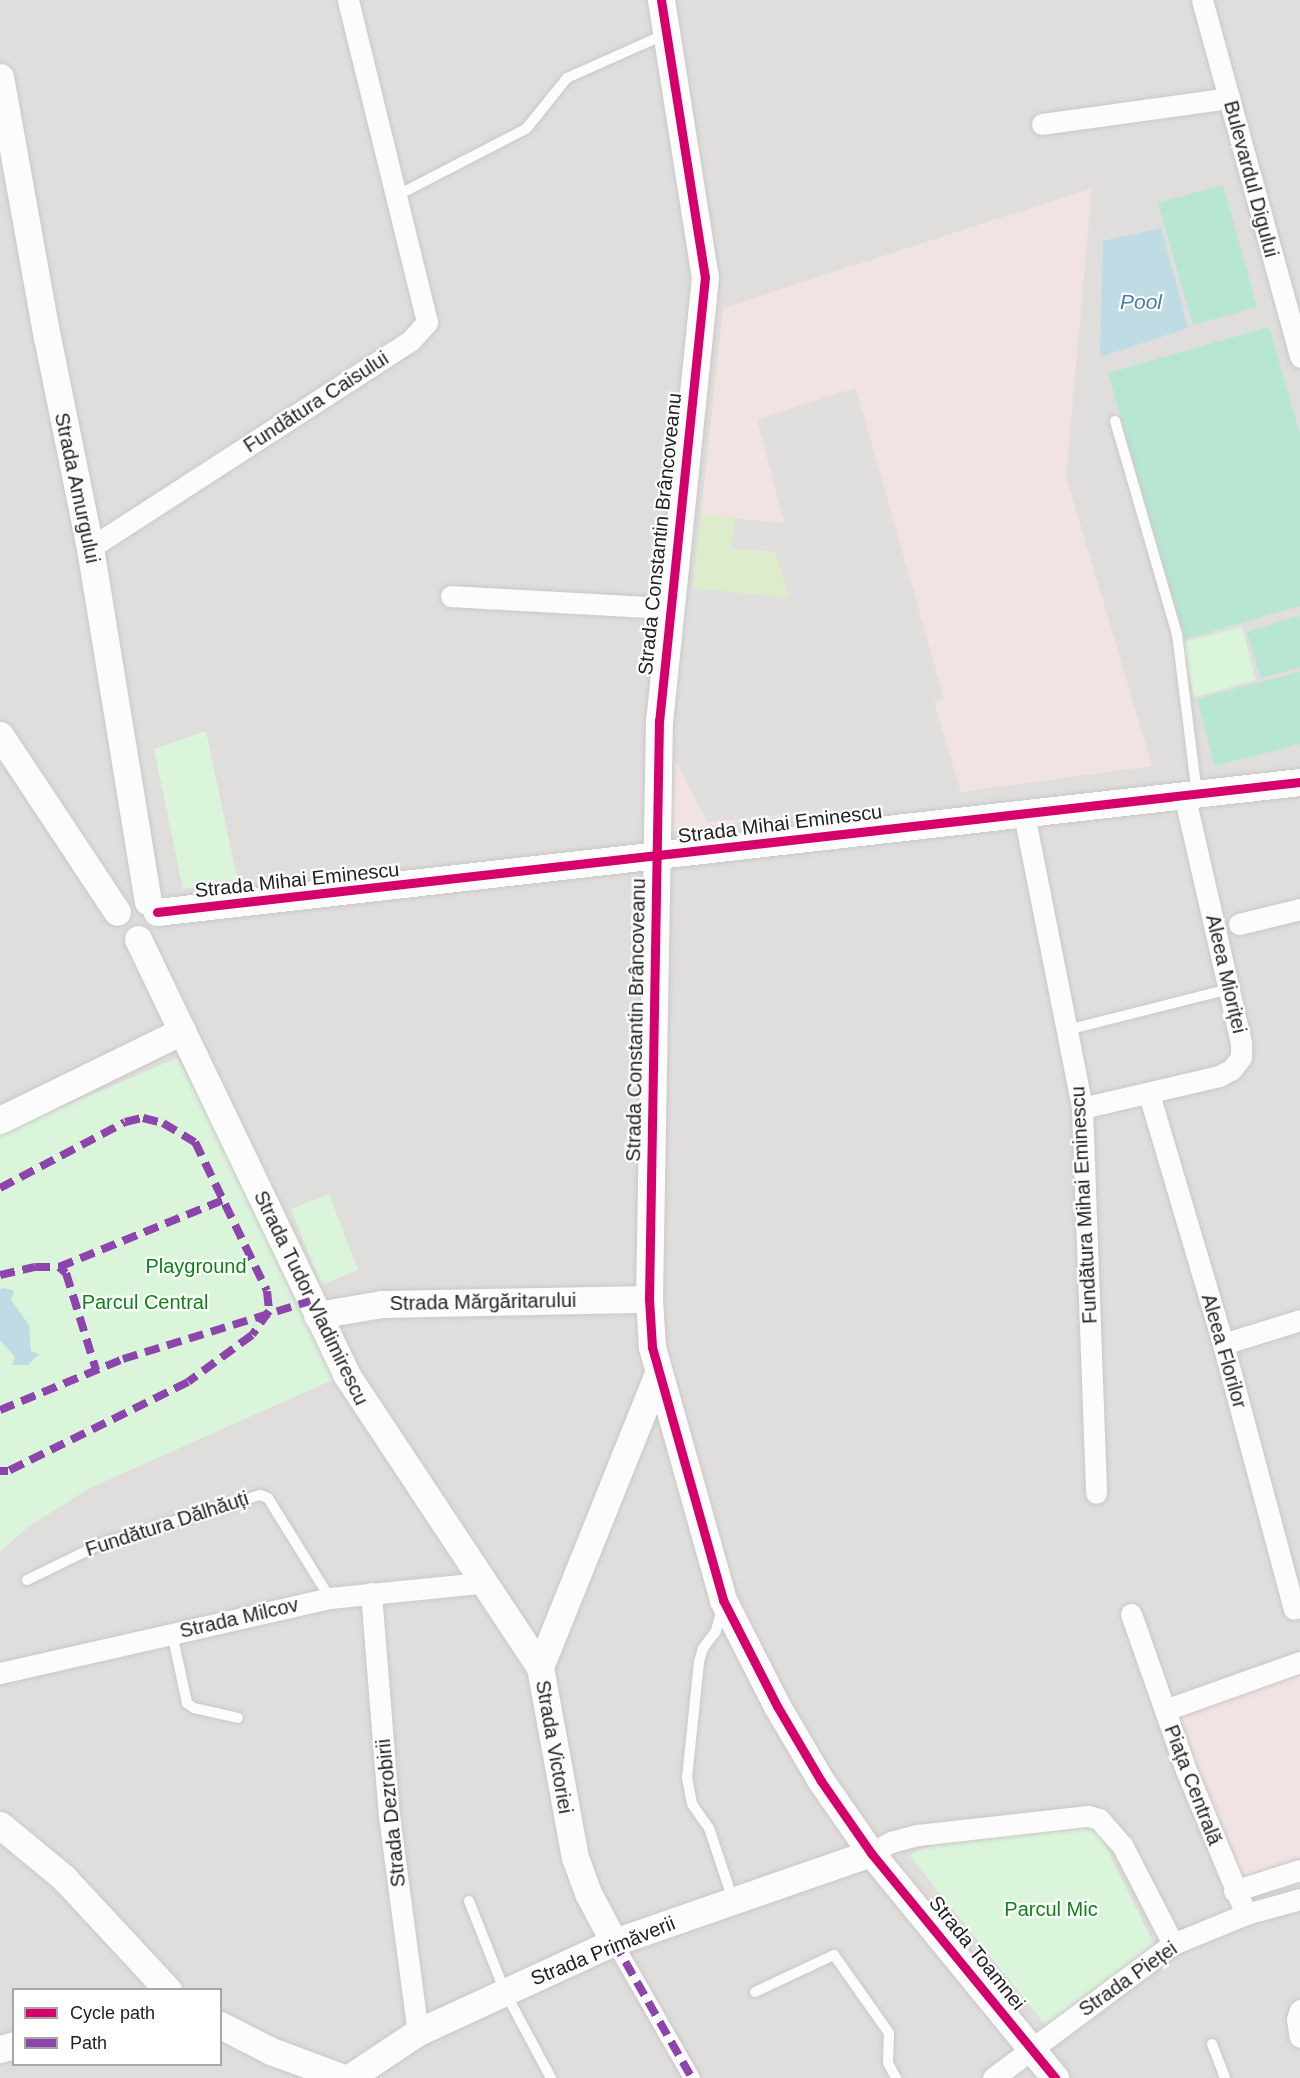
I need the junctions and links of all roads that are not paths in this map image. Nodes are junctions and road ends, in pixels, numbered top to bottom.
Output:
1 (348, 0) edge
2 (661, 0) edge
3 (1202, 0) edge
4 (666, 34) junction
5 (0, 77) edge
6 (1229, 98) junction
7 (1042, 124) dead end
8 (394, 197) junction
9 (1300, 357) edge
10 (1115, 421) dead end
11 (90, 548) junction
12 (451, 596) dead end
13 (669, 608) junction
14 (0, 735) edge
15 (1300, 782) edge
16 (1191, 795) junction
17 (1024, 814) junction
18 (655, 857) junction
19 (153, 907) junction
20 (1300, 909) edge
21 (117, 912) junction
22 (1239, 924) dead end
23 (138, 939) junction
24 (1229, 989) junction
25 (1067, 1030) junction
26 (182, 1031) junction
27 (1149, 1094) junction
28 (1082, 1108) junction
29 (0, 1120) edge
30 (649, 1299) junction
31 (317, 1315) junction
32 (1300, 1320) edge
33 (1223, 1344) junction
34 (658, 1373) junction
35 (1096, 1493) dead end
36 (27, 1580) dead end
37 (481, 1583) junction
38 (371, 1593) junction
39 (330, 1598) junction
40 (723, 1600) junction
41 (1294, 1609) dead end
42 (1131, 1614) dead end
43 (172, 1633) junction
44 (1300, 1662) edge
45 (540, 1667) junction
46 (0, 1673) edge
47 (1165, 1710) junction
48 (238, 1718) dead end
49 (0, 1825) edge
50 (871, 1852) junction
51 (1300, 1870) edge
52 (1234, 1891) junction
53 (1300, 1899) edge
54 (733, 1900) junction
55 (469, 1901) dead end
56 (1246, 1914) junction
57 (614, 1942) junction
58 (1173, 1944) junction
59 (167, 1988) edge
60 (505, 1992) junction
61 (754, 1992) dead end
62 (1300, 2010) edge
63 (222, 2026) edge
64 (418, 2032) junction
65 (1300, 2037) edge
66 (1212, 2044) dead end
67 (1031, 2049) junction
68 (344, 2078) edge
69 (349, 2078) edge
70 (551, 2078) edge
71 (692, 2078) edge
72 (896, 2078) edge
73 (993, 2078) edge
74 (1054, 2078) edge
75 (1226, 2078) edge

1 - 8 street, Fundătura Caisului
2 - 4 street, Strada Constantin Brâncoveanu
3 - 6 street, Bulevardul Digului
4 - 8 lane
4 - 13 street, Strada Constantin Brâncoveanu
5 - 11 street, Strada Amurgului
6 - 7 street
6 - 9 street, Bulevardul Digului
8 - 11 street, Fundătura Caisului
10 - 16 lane
11 - 19 street, Strada Amurgului
12 - 13 street
13 - 18 street, Strada Constantin Brâncoveanu
14 - 21 street, Strada Tudor Vladimirescu
15 - 16 street, Strada Mihai Eminescu
16 - 17 street, Strada Mihai Eminescu
16 - 24 street, Aleea Mioriței
17 - 18 street, Strada Mihai Eminescu
17 - 25 street, Fundătura Mihai Eminescu
18 - 19 street, Strada Mihai Eminescu
18 - 30 street, Strada Constantin Brâncoveanu
19 - 21 street
19 - 23 street
20 - 22 street
21 - 23 street, Strada Tudor Vladimirescu
23 - 26 street, Strada Tudor Vladimirescu
24 - 25 lane
24 - 27 street, Aleea Mioriței
25 - 28 street, Fundătura Mihai Eminescu
26 - 29 street
26 - 31 street, Strada Tudor Vladimirescu
27 - 28 street, Aleea Mioriței
27 - 33 street, Aleea Florilor
28 - 35 street, Fundătura Mihai Eminescu
30 - 31 street, Strada Mărgăritarului
30 - 34 street, Strada Constantin Brâncoveanu
31 - 37 street, Strada Tudor Vladimirescu
32 - 33 street
33 - 41 street, Aleea Florilor
34 - 40 street, Strada Constantin Brâncoveanu
34 - 45 street, Strada Victoriei
36 - 39 lane, Fundătura Dălhăuți
37 - 38 street, Strada Milcov
37 - 45 street, Strada Tudor Vladimirescu
38 - 39 street, Strada Milcov
38 - 64 street, Strada Dezrobirii
39 - 43 street, Strada Milcov
40 - 50 street, Strada Constantin Brâncoveanu
40 - 54 lane
42 - 47 street, Piața Centrală
43 - 46 street, Strada Milcov
43 - 48 lane
44 - 47 street
45 - 57 street, Strada Victoriei
47 - 52 street, Piața Centrală
49 - 59 street
50 - 54 street, Strada Primăverii
50 - 58 street
50 - 67 street, Strada Toamnei
51 - 52 street
52 - 56 street, Piața Centrală
53 - 56 street, Strada Pieței
54 - 57 street, Strada Primăverii
55 - 60 lane
56 - 58 street, Strada Pieței
57 - 60 street, Strada Primăverii
57 - 71 street, Strada Victoriei
58 - 67 street, Strada Pieței
60 - 64 street, Strada Primăverii
60 - 70 lane
61 - 72 lane
62 - 65 street
63 - 68 street
64 - 69 street, Strada Primăverii
66 - 75 lane
67 - 73 street, Strada Pieței
67 - 74 street, Strada Toamnei

